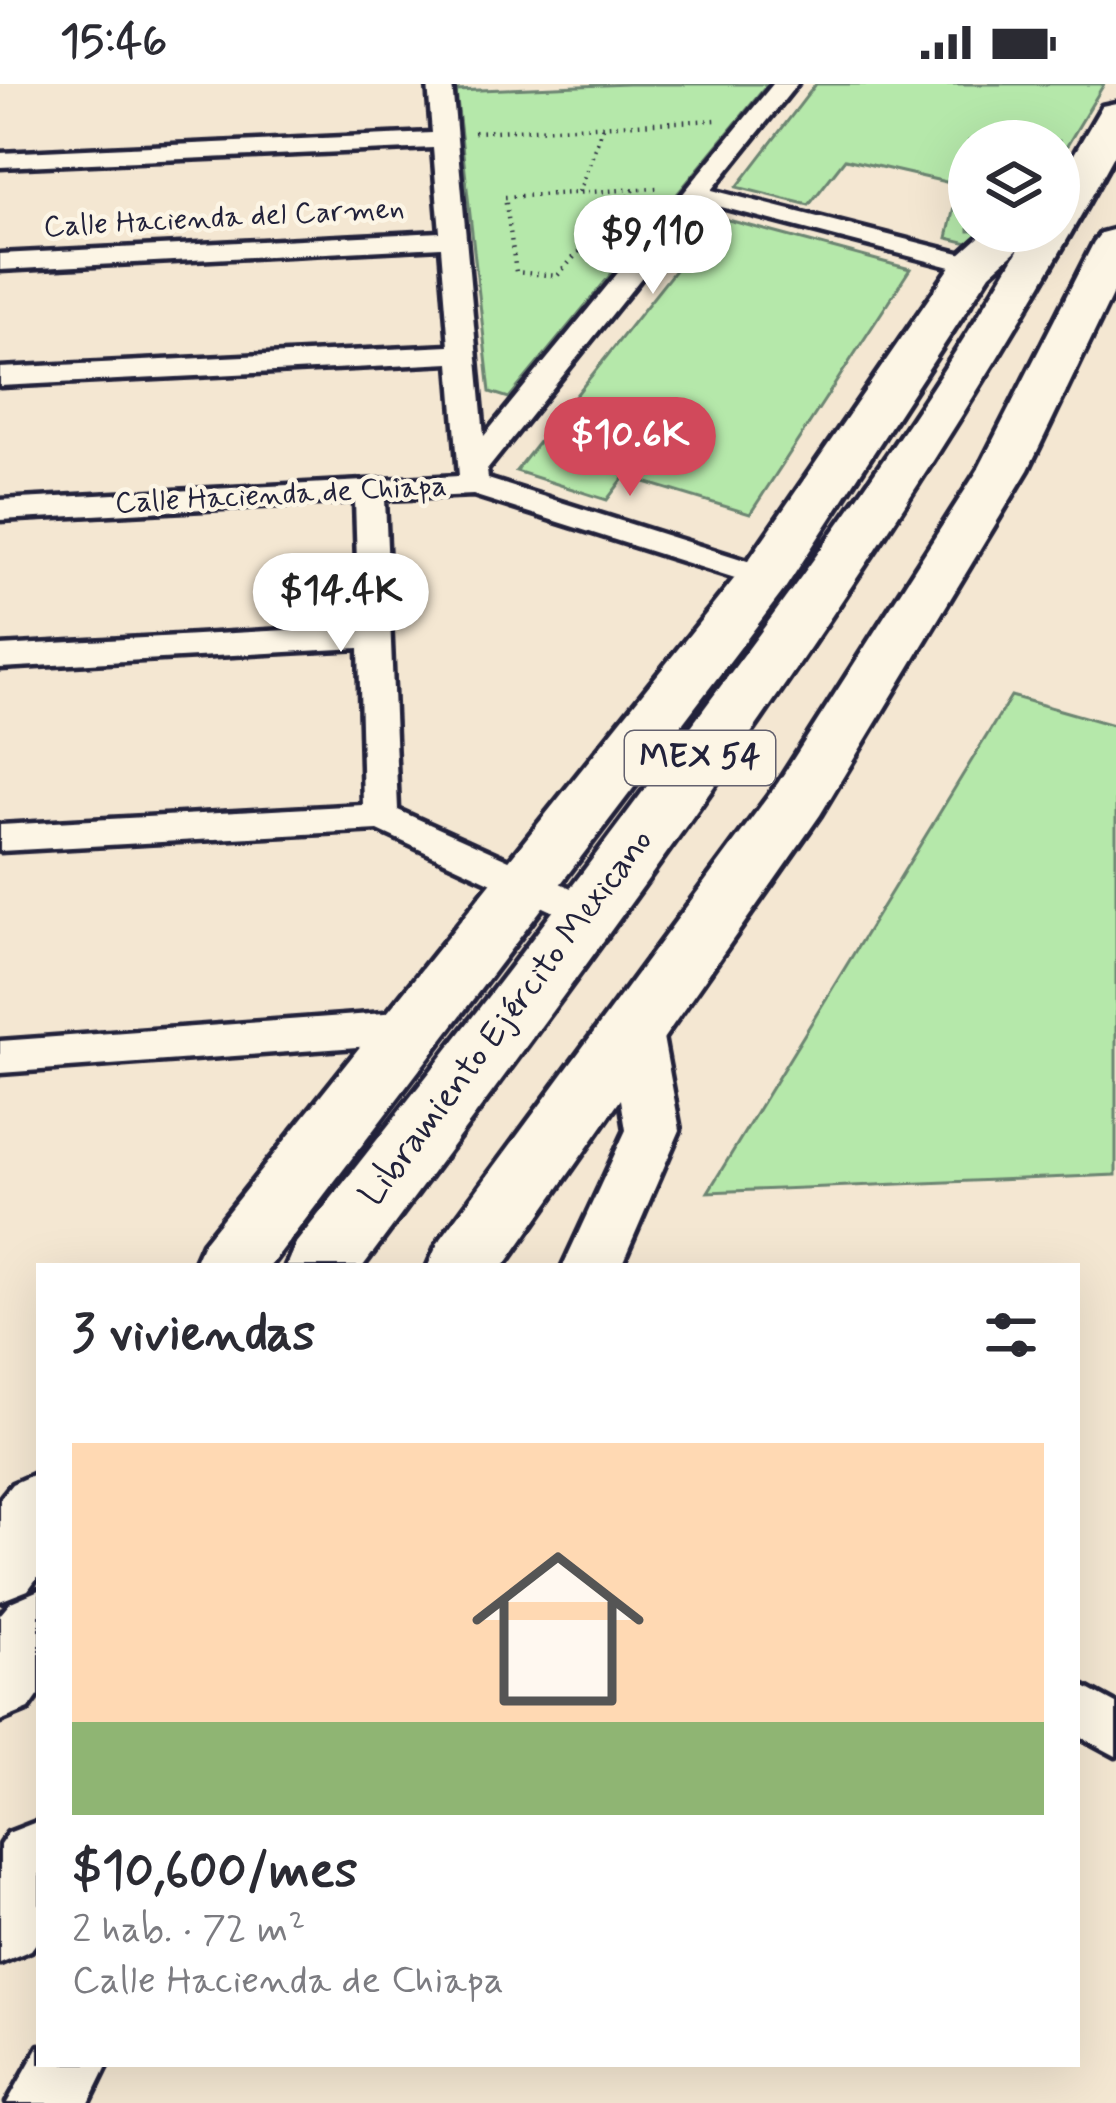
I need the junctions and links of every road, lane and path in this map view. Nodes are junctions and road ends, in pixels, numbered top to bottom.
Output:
1 (439, 84) edge
2 (784, 84) edge
3 (1116, 115) edge
4 (731, 119) dead end
5 (603, 126) junction
6 (455, 136) junction
7 (0, 160) edge
8 (1091, 160) junction
9 (1080, 170) edge
10 (1080, 180) edge
11 (634, 190) junction
12 (686, 190) junction
13 (579, 193) junction
14 (452, 239) junction
15 (948, 239) edge
16 (1116, 242) edge
17 (990, 252) edge
18 (1040, 252) edge
19 (0, 262) edge
20 (462, 354) junction
21 (0, 377) edge
22 (473, 478) junction
23 (370, 490) junction
24 (0, 510) edge
25 (765, 577) junction
26 (375, 636) junction
27 (0, 657) edge
28 (381, 817) junction
29 (0, 838) edge
30 (528, 884) junction
31 (590, 912) junction
32 (635, 1026) junction
33 (412, 1027) junction
34 (0, 1057) edge
35 (230, 1263) edge
36 (323, 1263) edge
37 (465, 1263) edge
38 (593, 1263) edge
39 (36, 1515) edge
40 (0, 1562) edge
41 (36, 1634) edge
42 (0, 1680) edge
43 (1080, 1709) edge
44 (1116, 1732) edge
45 (36, 1868) edge
46 (0, 1919) edge
47 (69, 2067) edge
48 (45, 2103) edge

1 - 6 street
2 - 12 street
3 - 8 highway
4 - 5 path
5 - 6 path
5 - 13 path
6 - 7 street
6 - 14 street
8 - 9 highway
8 - 10 highway
11 - 12 path
11 - 13 path
11 - 13 path
12 - 15 street
12 - 22 street
14 - 19 street, Calle Hacienda del Carmen
14 - 20 street
16 - 32 highway, MEX 54
17 - 25 highway
18 - 31 highway, Libramiento Ejército Mexicano / MEX 54
20 - 21 street
20 - 22 street
22 - 23 street, Calle Hacienda de Chiapa
22 - 25 street, Calle Hacienda de Chiapa
23 - 24 street, Calle Hacienda de Chiapa
23 - 26 street
25 - 30 highway
26 - 27 street
26 - 28 street
28 - 29 street
28 - 30 street
30 - 31 street
30 - 33 highway
31 - 36 highway, Libramiento Ejército Mexicano / MEX 54
32 - 37 highway, MEX 54
32 - 38 street
33 - 34 street
33 - 35 highway
39 - 40 highway
41 - 42 highway
43 - 44 street
45 - 46 highway
47 - 48 street

